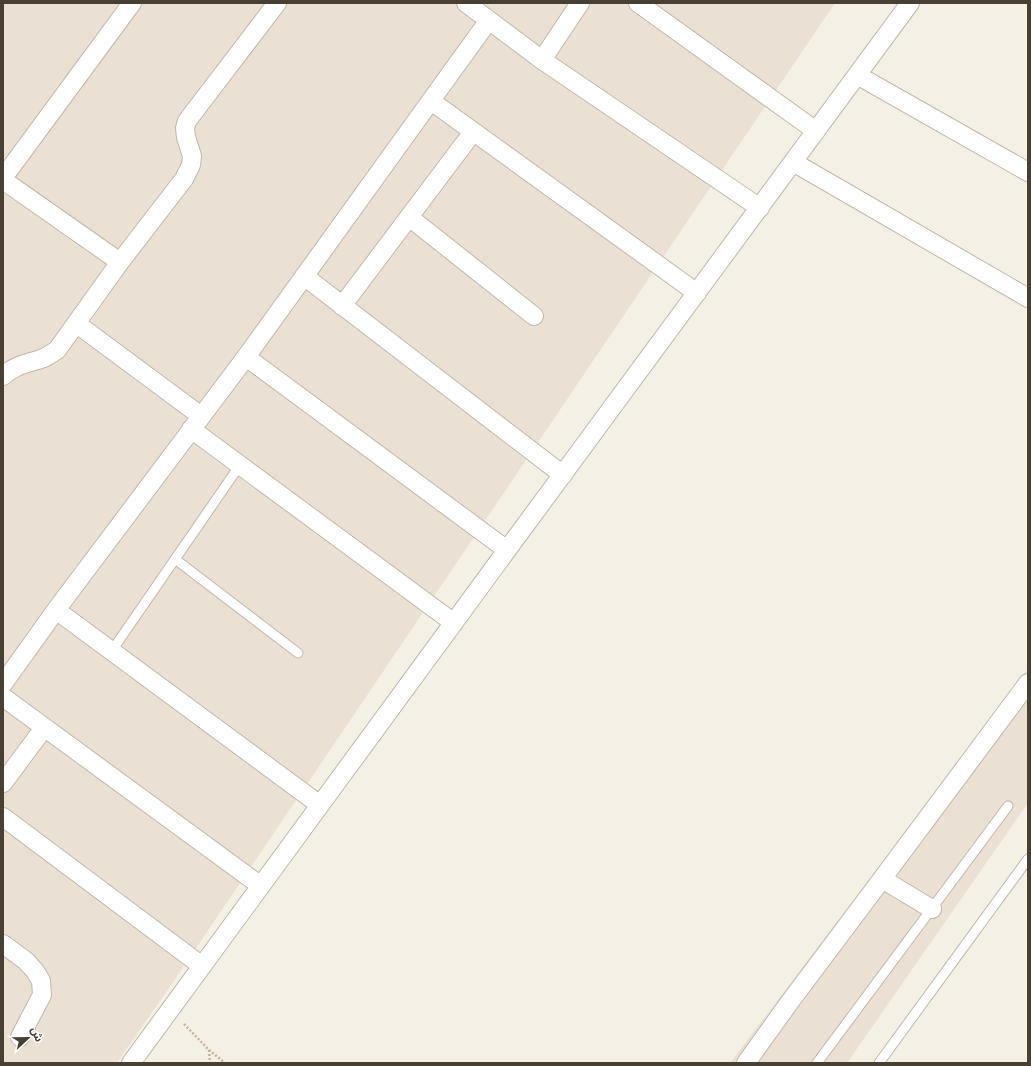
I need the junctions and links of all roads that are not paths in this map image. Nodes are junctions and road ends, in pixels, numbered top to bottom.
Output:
1 (132, 3) edge
2 (277, 3) edge
3 (466, 3) edge
4 (580, 3) edge
5 (638, 3) edge
6 (910, 3) edge
7 (489, 20) junction
8 (542, 60) junction
9 (857, 75) junction
10 (431, 101) junction
11 (816, 131) junction
12 (473, 132) junction
13 (793, 162) junction
14 (1028, 172) edge
15 (3, 179) edge
16 (760, 208) junction
17 (409, 217) junction
18 (120, 262) junction
19 (304, 276) junction
20 (697, 293) junction
21 (1028, 298) edge
22 (342, 306) junction
23 (534, 316) dead end
24 (76, 324) junction
25 (246, 357) junction
26 (3, 376) edge
27 (196, 423) junction
28 (240, 465) junction
29 (563, 475) junction
30 (506, 550) junction
31 (175, 559) junction
32 (56, 610) junction
33 (454, 623) junction
34 (112, 652) junction
35 (298, 653) dead end
36 (1028, 683) edge
37 (3, 684) edge
38 (3, 697) edge
39 (44, 728) junction
40 (3, 782) edge
41 (320, 805) junction
42 (1008, 806) dead end
43 (3, 817) edge
44 (1028, 859) edge
45 (882, 879) junction
46 (261, 886) junction
47 (932, 909) junction
48 (3, 944) edge
49 (202, 966) junction
50 (20, 1037) dead end
51 (131, 1063) edge
52 (746, 1063) edge
53 (817, 1063) edge
54 (879, 1063) edge

1 - 15 street
2 - 18 street
3 - 7 street
4 - 8 street
5 - 11 street
6 - 9 street
7 - 8 street
7 - 10 street
8 - 16 street
9 - 11 street
9 - 14 street
10 - 12 street
10 - 19 street
11 - 13 street
12 - 17 street
12 - 20 street
13 - 16 street
13 - 21 street
15 - 18 street
16 - 20 street
17 - 22 street
17 - 23 street
18 - 24 street
19 - 22 street
19 - 25 street
20 - 29 street
22 - 29 street
24 - 26 street
24 - 27 street
25 - 27 street
25 - 30 street
27 - 28 street
27 - 32 street
28 - 31 lane
28 - 33 street
29 - 30 street
30 - 33 street
31 - 34 lane
31 - 35 lane
32 - 34 street
32 - 37 street
33 - 41 street
34 - 41 street
36 - 45 street
38 - 39 street
39 - 40 street
39 - 46 street
41 - 46 street
42 - 47 lane
43 - 49 street
44 - 54 lane
45 - 47 street
45 - 52 street
46 - 49 street
47 - 53 lane
48 - 50 street
49 - 51 street

